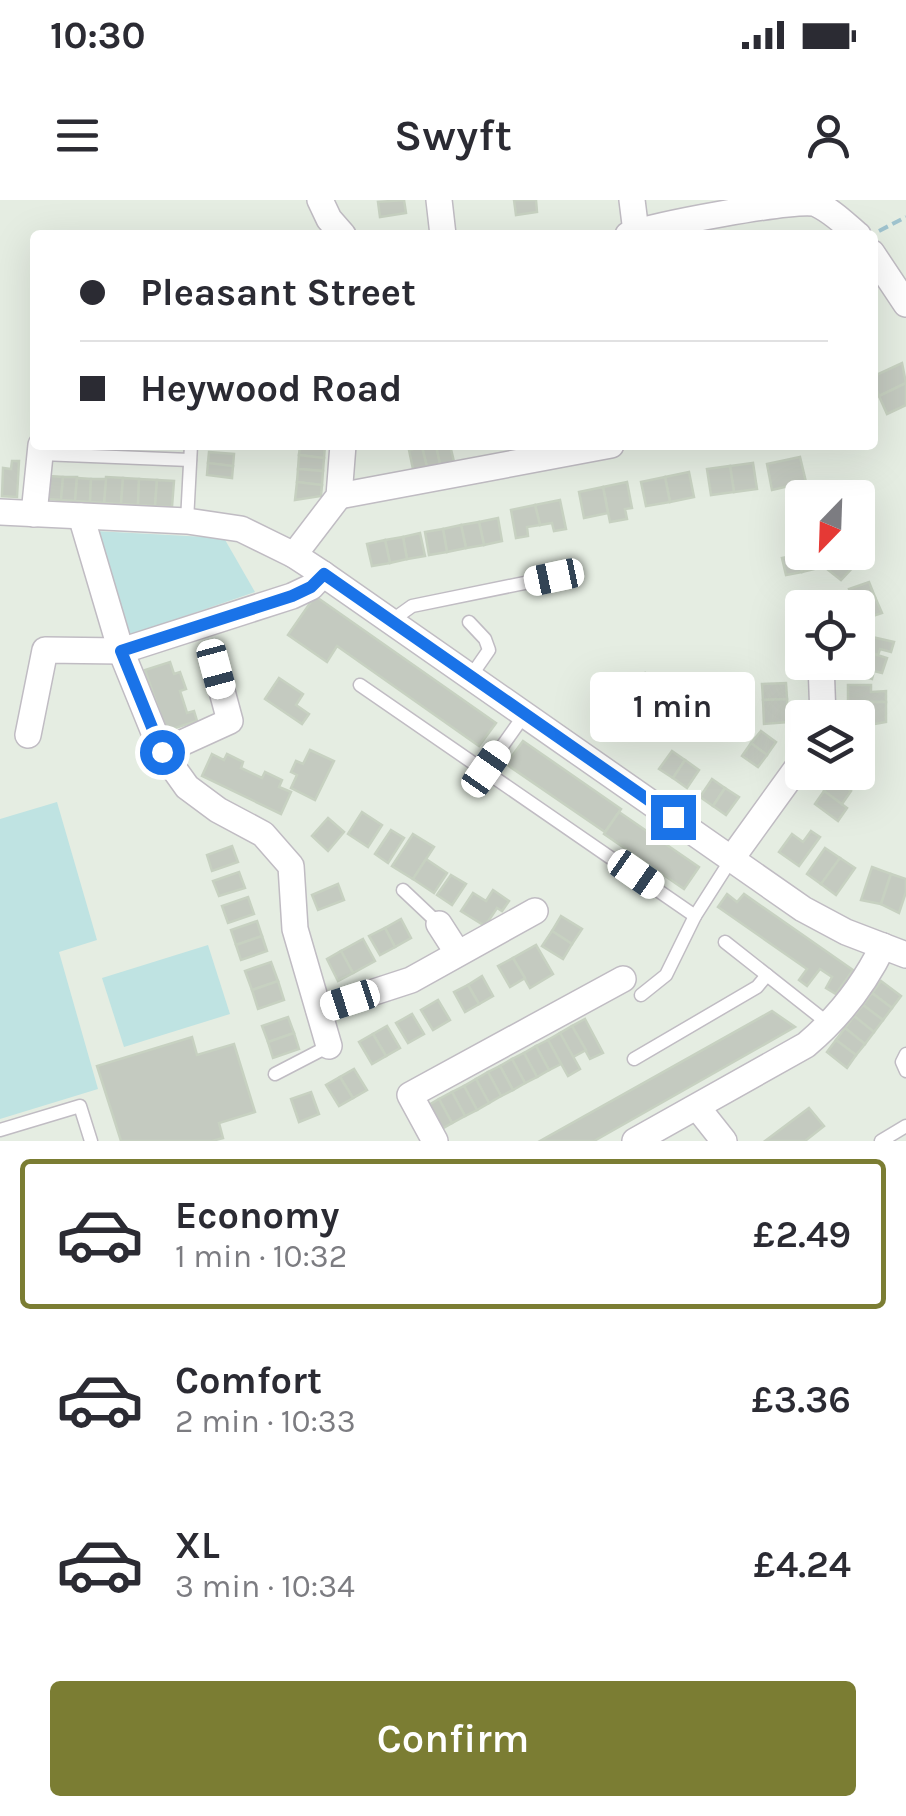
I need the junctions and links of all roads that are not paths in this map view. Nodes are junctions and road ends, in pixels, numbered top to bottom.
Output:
1 (320, 200) edge
2 (440, 200) edge
3 (632, 200) edge
4 (811, 201) edge
5 (339, 230) edge
6 (443, 230) edge
7 (632, 230) edge
8 (650, 230) edge
9 (852, 230) edge
10 (878, 262) edge
11 (906, 304) edge
12 (41, 450) edge
13 (191, 450) edge
14 (343, 450) edge
15 (584, 450) edge
16 (190, 460) junction
17 (340, 496) junction
18 (0, 512) edge
19 (34, 514) junction
20 (81, 516) junction
21 (187, 521) junction
22 (294, 556) junction
23 (324, 574) junction
24 (554, 577) dead end
25 (391, 621) junction
26 (468, 622) dead end
27 (121, 651) junction
28 (216, 669) dead end
29 (471, 676) junction
30 (360, 685) dead end
31 (525, 714) junction
32 (28, 736) dead end
33 (162, 752) junction
34 (486, 769) junction
35 (785, 785) edge
36 (732, 858) junction
37 (403, 890) dead end
38 (535, 911) dead end
39 (695, 916) junction
40 (440, 924) joint
41 (725, 942) dead end
42 (894, 951) edge
43 (456, 952) junction
44 (767, 975) junction
45 (620, 992) joint
46 (319, 1010) junction
47 (830, 1025) junction
48 (330, 1046) joint
49 (906, 1054) edge
50 (634, 1059) dead end
51 (906, 1072) edge
52 (275, 1074) dead end
53 (697, 1106) junction
54 (906, 1126) edge
55 (0, 1130) edge
56 (91, 1141) edge
57 (435, 1141) edge
58 (634, 1141) edge
59 (724, 1141) edge
60 (880, 1141) edge

1 - 5 street
2 - 6 street
3 - 7 street
4 - 8 street
4 - 9 street
10 - 11 street
12 - 16 lane
12 - 19 street
13 - 16 lane
14 - 17 street
15 - 17 street
16 - 21 lane
17 - 22 street
18 - 19 street
19 - 20 street
20 - 21 street
20 - 27 street
21 - 22 street
22 - 23 street
23 - 25 street
23 - 27 street
24 - 25 lane
25 - 29 street
26 - 29 lane
27 - 32 street
27 - 33 street
28 - 33 street
29 - 31 street
30 - 34 lane
31 - 34 lane
31 - 36 street
33 - 46 street
34 - 39 lane
35 - 36 street
36 - 39 lane
36 - 42 street
37 - 40 lane
38 - 43 street
39 - 45 lane
40 - 43 street
41 - 44 lane
42 - 47 street
43 - 46 street
44 - 47 lane
44 - 50 lane
45 - 57 street
46 - 48 street
47 - 53 street
48 - 52 lane
49 - 51 lane
53 - 58 street
53 - 59 street
54 - 60 lane
55 - 56 lane

